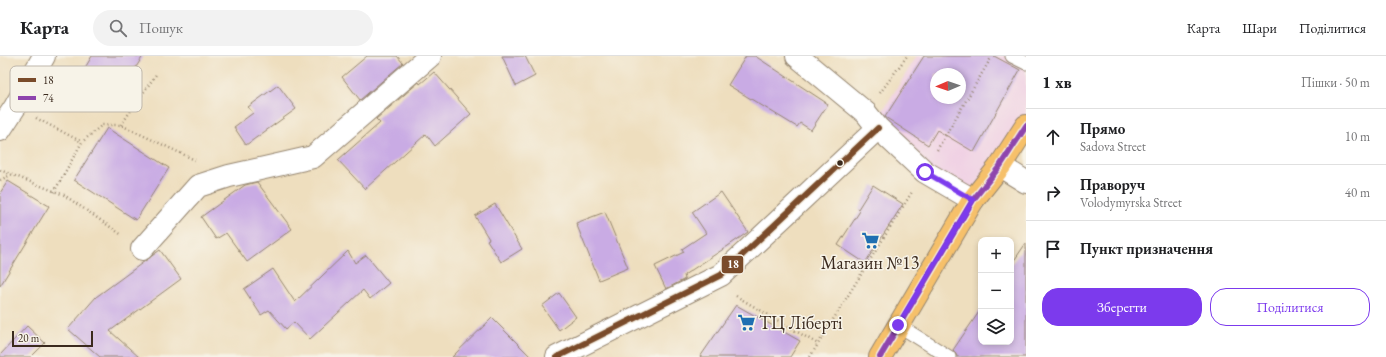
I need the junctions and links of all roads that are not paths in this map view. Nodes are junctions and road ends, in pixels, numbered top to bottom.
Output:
1 (44, 56) edge
2 (430, 56) edge
3 (797, 56) edge
4 (1012, 56) edge
5 (1026, 63) edge
6 (38, 66) edge
7 (12, 112) edge
8 (872, 120) junction
9 (1026, 126) edge
10 (0, 130) edge
11 (1000, 166) junction
12 (1026, 182) edge
13 (973, 200) junction
14 (142, 249) road end
15 (898, 325) junction
16 (557, 357) edge
17 (880, 357) edge
18 (949, 357) edge

1 - 6 street
2 - 14 street
3 - 8 street
4 - 5 lane
7 - 10 street
8 - 13 street
8 - 16 street
9 - 11 main road
11 - 12 street
11 - 13 main road
13 - 15 main road
15 - 17 main road
15 - 18 lane

